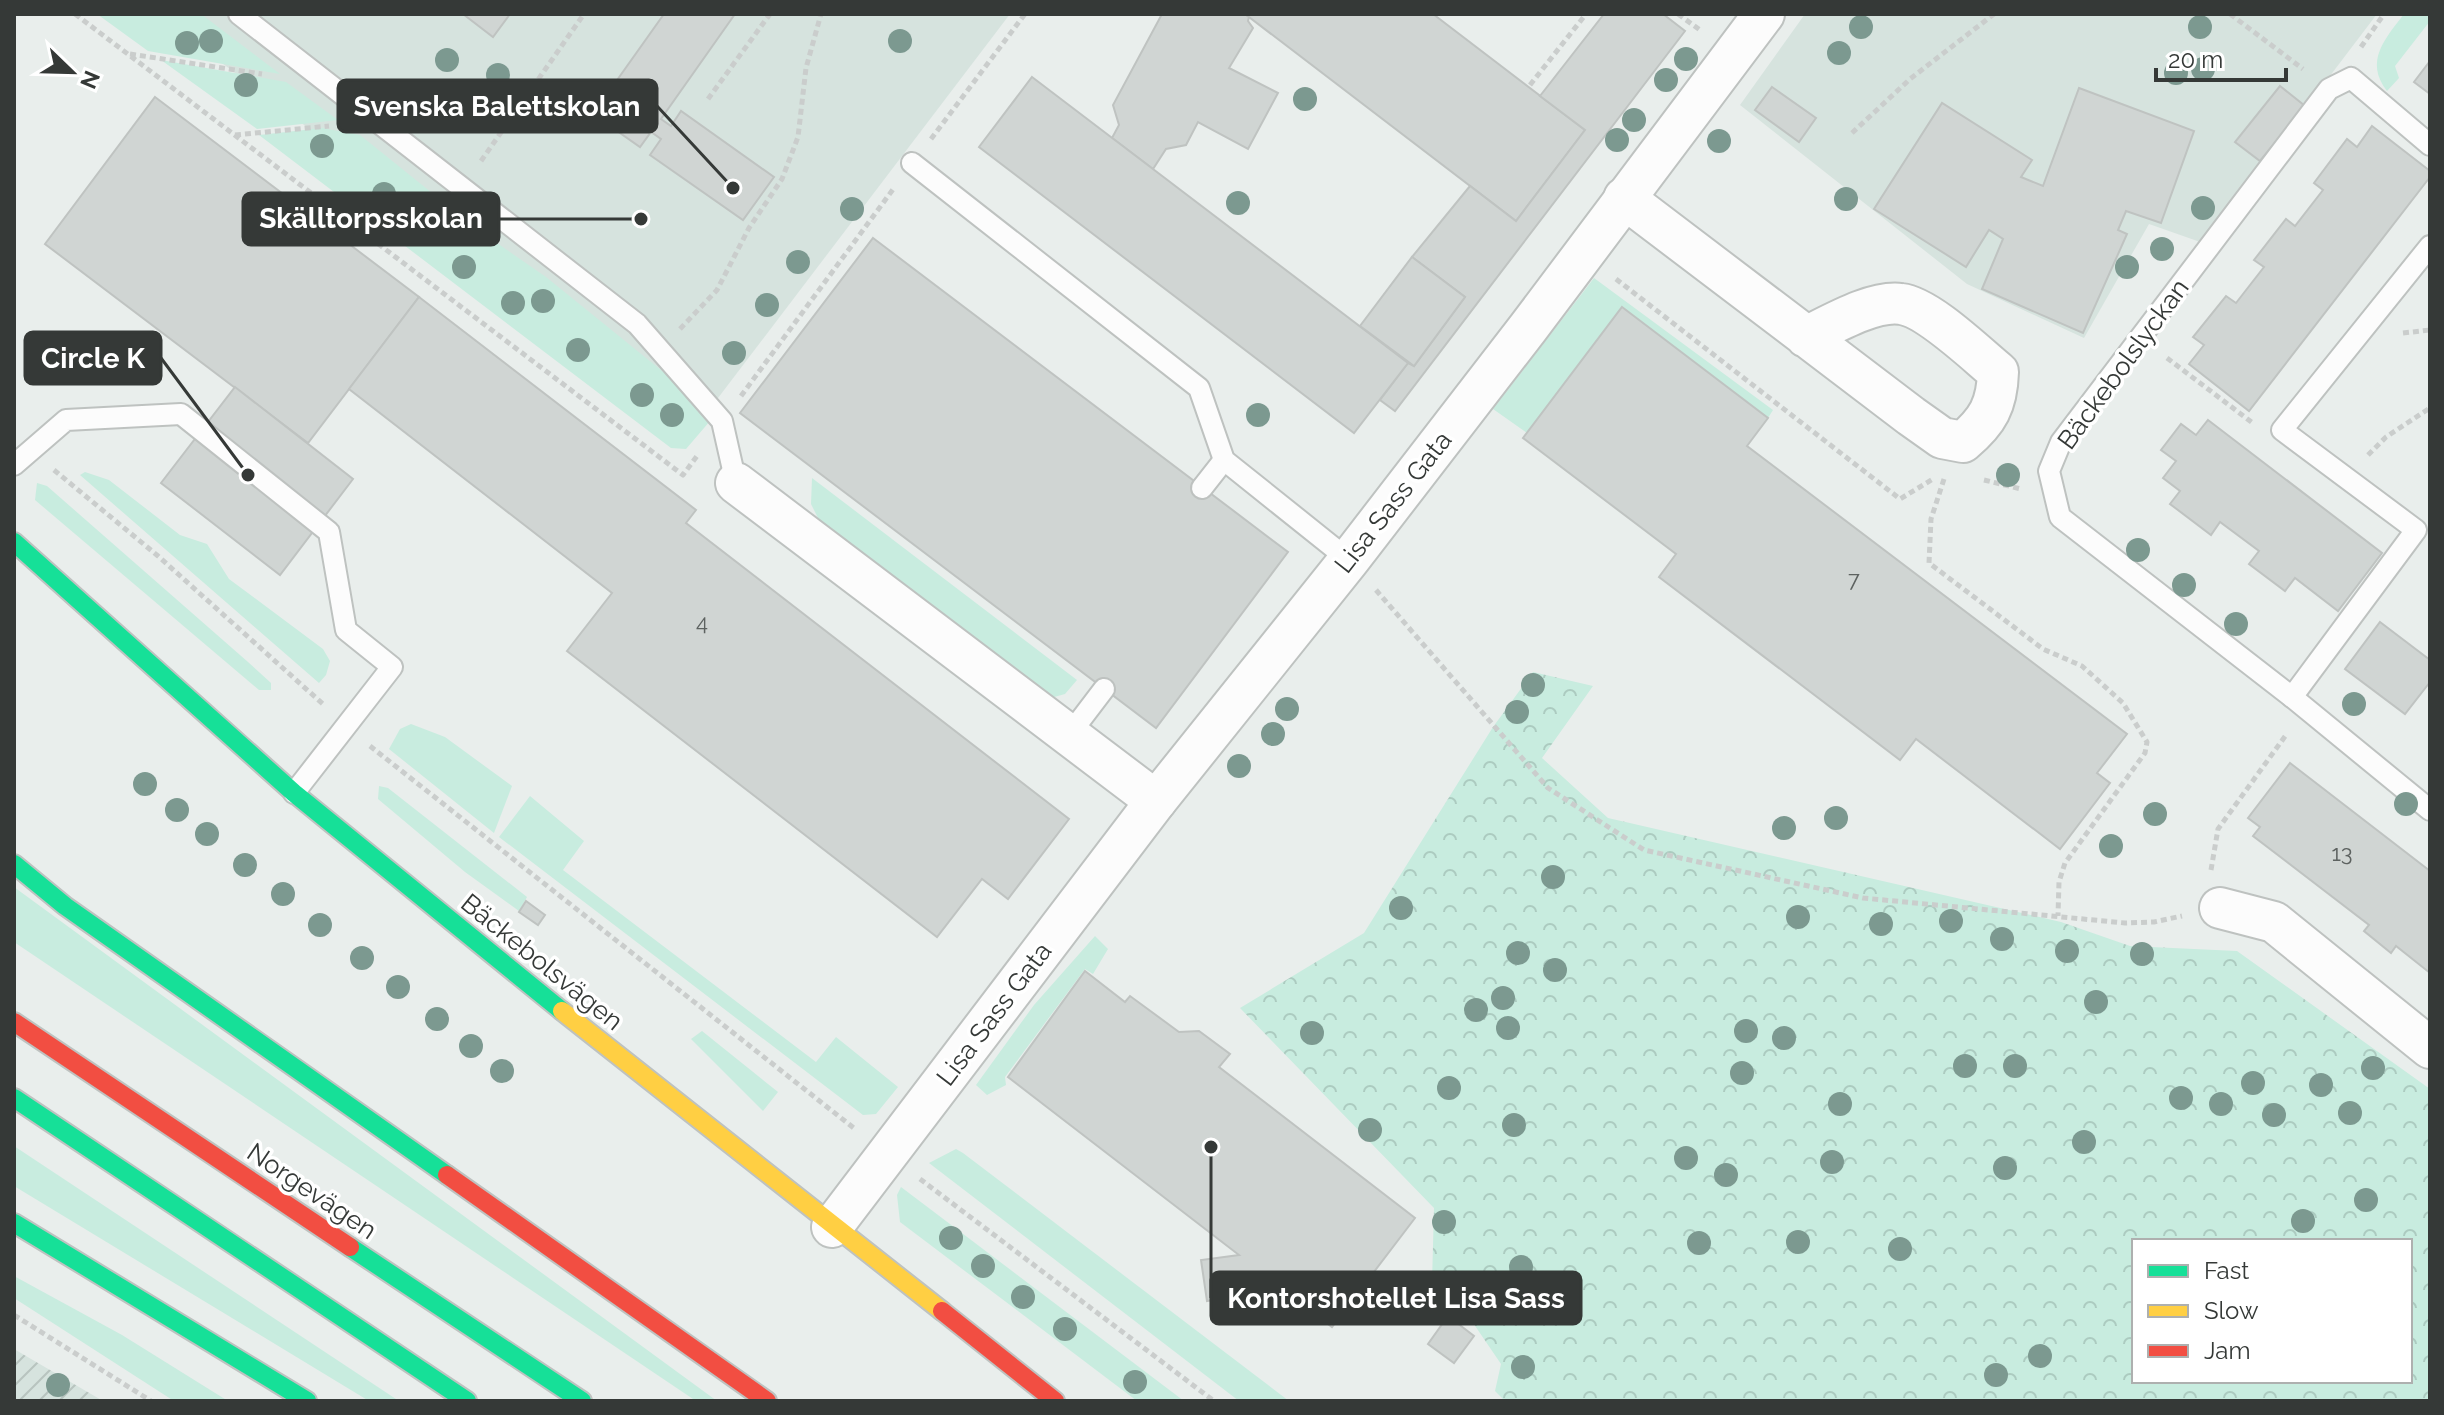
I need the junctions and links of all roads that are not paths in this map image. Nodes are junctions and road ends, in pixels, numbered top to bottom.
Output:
1 (239, 14) edge
2 (1764, 14) edge
3 (2430, 145) edge
4 (912, 163) dead end
5 (1624, 198) junction
6 (2430, 246) edge
7 (1806, 337) dead end
8 (1224, 460) junction
9 (14, 465) edge
10 (736, 483) joint
11 (1202, 488) dead end
12 (14, 542) edge
13 (1360, 573) junction
14 (1104, 689) dead end
15 (2298, 702) junction
16 (1069, 735) junction
17 (294, 793) junction
18 (1156, 801) junction
19 (2430, 810) edge
20 (14, 864) edge
21 (2220, 908) road end
22 (14, 1022) edge
23 (2430, 1048) edge
24 (14, 1098) edge
25 (14, 1223) edge
26 (832, 1227) junction
27 (307, 1401) edge
28 (467, 1401) edge
29 (582, 1401) edge
30 (767, 1401) edge
31 (1055, 1401) edge

1 - 10 lane
2 - 5 street, Lisa Sass Gata
3 - 15 lane, Bäckebolslyckan
4 - 8 lane
5 - 7 street
5 - 13 street, Lisa Sass Gata
6 - 15 lane
8 - 11 lane
8 - 13 lane
9 - 17 lane
10 - 16 street
12 - 17 main road, Bäckebolsvägen
13 - 18 street, Lisa Sass Gata
14 - 16 lane
15 - 19 lane
16 - 18 street
17 - 26 main road, Bäckebolsvägen
18 - 26 street, Lisa Sass Gata
20 - 30 main road
21 - 23 street
22 - 29 main road, Norgevägen
24 - 28 main road
25 - 27 main road
26 - 31 main road, Bäckebolsvägen

